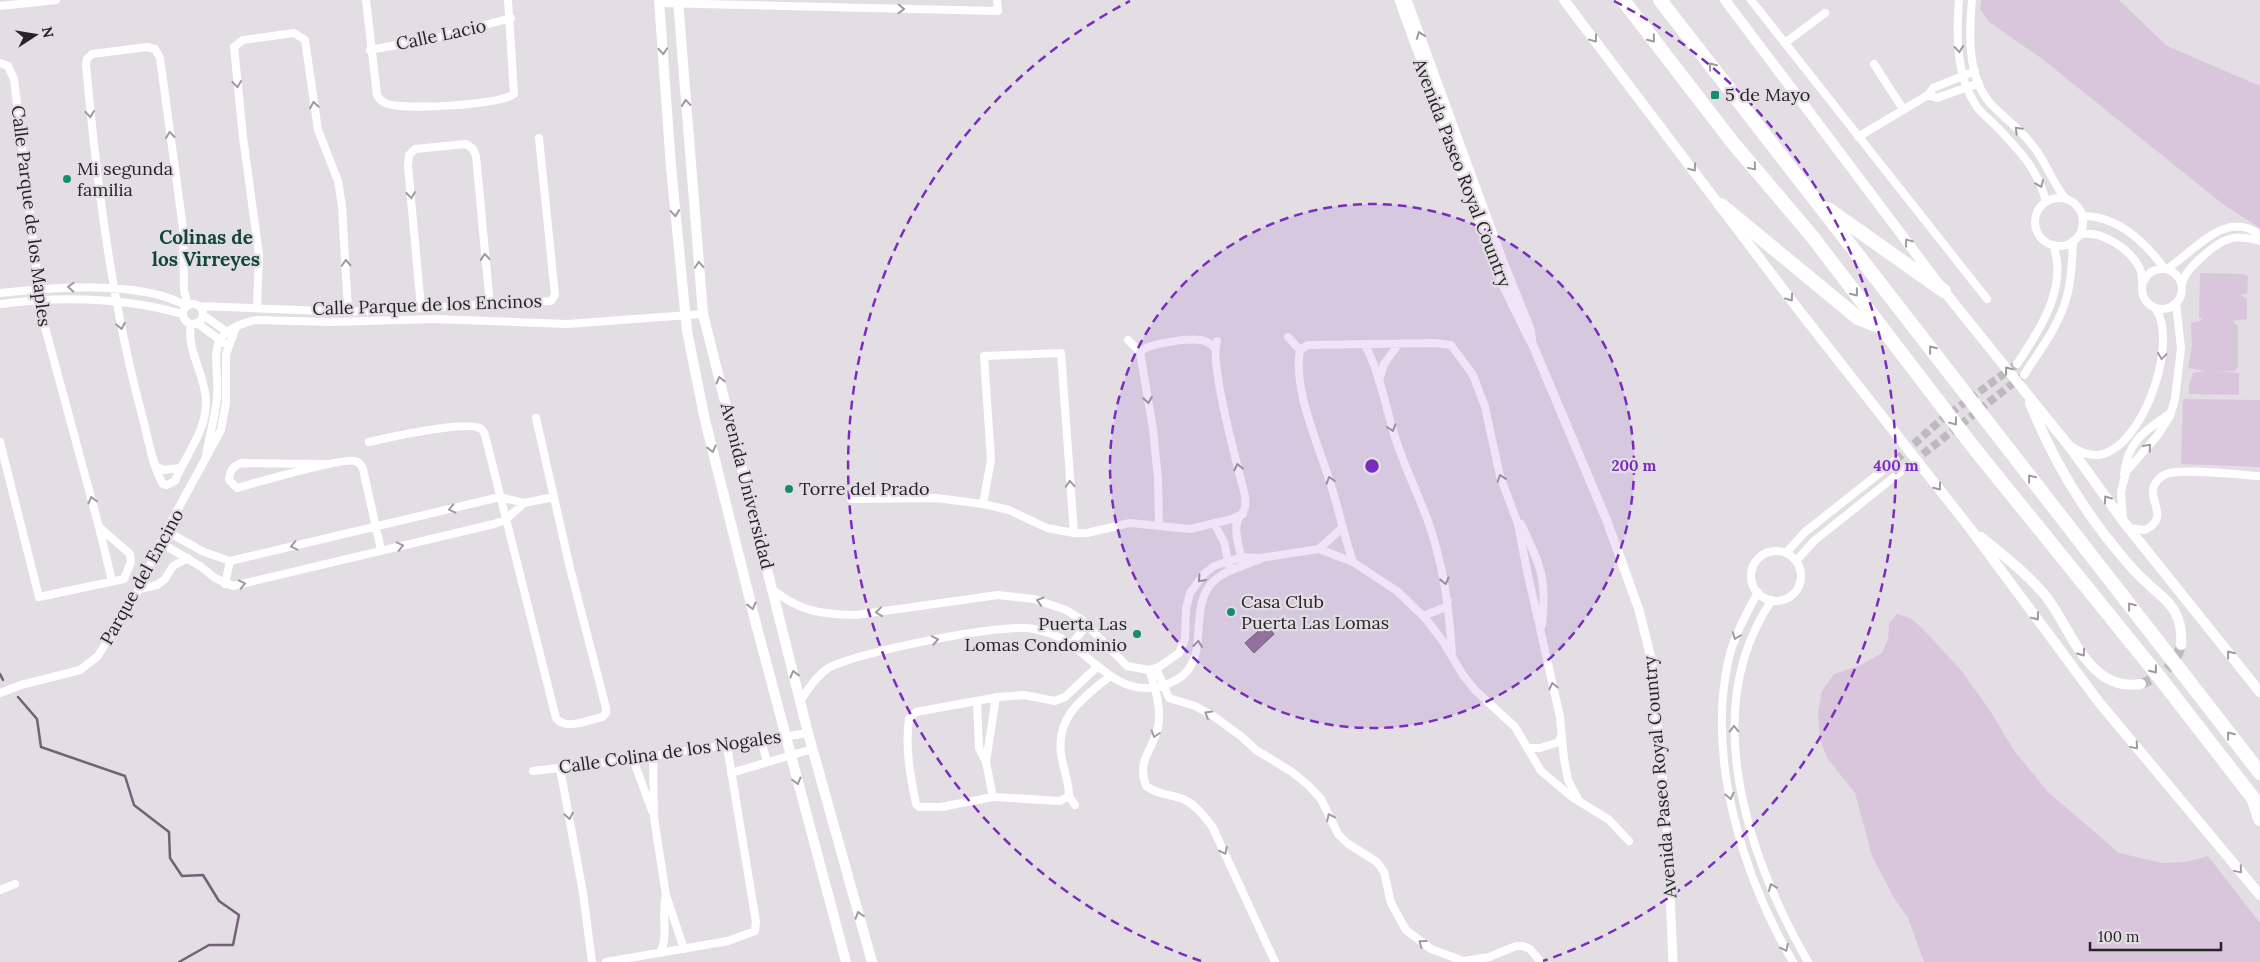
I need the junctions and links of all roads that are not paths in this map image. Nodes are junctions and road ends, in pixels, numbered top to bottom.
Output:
1 (56, 0) edge
2 (366, 0) edge
3 (508, 0) edge
4 (997, 0) edge
5 (1564, 0) edge
6 (1623, 0) edge
7 (1660, 0) edge
8 (1725, 0) edge
9 (1751, 0) edge
10 (1959, 0) edge
11 (1972, 0) edge
12 (660, 1) edge
13 (678, 1) edge
14 (1405, 1) edge
15 (0, 6) edge
16 (1825, 13) dead end
17 (511, 18) junction
18 (1785, 43) junction
19 (370, 50) junction
20 (0, 63) edge
21 (1874, 64) dead end
22 (1975, 71) junction
23 (1962, 75) junction
24 (1979, 84) junction
25 (1966, 88) junction
26 (1928, 95) junction
27 (1903, 108) junction
28 (1858, 137) junction
29 (539, 138) dead end
30 (2064, 198) junction
31 (1817, 201) junction
32 (2046, 202) junction
33 (1721, 205) junction
34 (2083, 216) junction
35 (2216, 232) junction
36 (2080, 235) junction
37 (2260, 235) edge
38 (2073, 241) junction
39 (2222, 242) junction
40 (2260, 242) edge
41 (2053, 245) junction
42 (2166, 268) junction
43 (2142, 283) junction
44 (2182, 284) junction
45 (40, 288) junction
46 (114, 289) junction
47 (1944, 291) junction
48 (0, 293) edge
49 (1987, 299) dead end
50 (40, 300) junction
51 (116, 302) junction
52 (2176, 303) junction
53 (0, 304) edge
54 (490, 305) junction
55 (199, 306) junction
56 (257, 307) junction
57 (186, 308) junction
58 (421, 308) junction
59 (2156, 309) junction
60 (348, 312) junction
61 (703, 314) junction
62 (203, 315) junction
63 (684, 316) junction
64 (194, 323) junction
65 (1882, 327) junction
66 (229, 334) junction
67 (1288, 337) dead end
68 (220, 340) junction
69 (1128, 340) dead end
70 (1365, 345) junction
71 (1398, 345) junction
72 (228, 346) junction
73 (978, 349) dead end
74 (1300, 350) junction
75 (1140, 352) junction
76 (984, 356) junction
77 (2017, 364) tunnel mouth
78 (2024, 375) tunnel mouth
79 (1379, 381) junction
80 (2025, 392) junction
81 (2171, 412) junction
82 (536, 418) dead end
83 (2126, 437) junction
84 (0, 442) edge
85 (369, 442) dead end
86 (2133, 445) junction
87 (2068, 446) junction
88 (206, 456) junction
89 (1896, 460) tunnel mouth
90 (328, 464) junction
91 (157, 466) junction
92 (180, 468) junction
93 (1904, 468) tunnel mouth
94 (2260, 476) edge
95 (2123, 480) junction
96 (554, 496) junction
97 (500, 498) junction
98 (851, 499) dead end
99 (524, 503) junction
100 (1511, 503) junction
101 (983, 504) junction
102 (1243, 514) junction
103 (505, 520) junction
104 (1214, 523) junction
105 (2126, 524) junction
106 (99, 526) junction
107 (376, 526) junction
108 (1159, 526) junction
109 (1342, 528) junction
110 (1969, 528) junction
111 (166, 531) junction
112 (1074, 533) junction
113 (161, 543) junction
114 (1319, 549) junction
115 (381, 550) junction
116 (1786, 553) junction
117 (1242, 557) junction
118 (188, 558) junction
119 (1260, 558) junction
120 (230, 561) junction
121 (1228, 561) junction
122 (1796, 561) junction
123 (1353, 562) junction
124 (1244, 566) junction
125 (1230, 571) junction
126 (112, 581) junction
127 (225, 584) junction
128 (139, 589) junction
129 (774, 590) junction
130 (1758, 592) junction
131 (1772, 600) junction
132 (1448, 601) junction
133 (1423, 616) junction
134 (1087, 625) junction
135 (1541, 632) junction
136 (1071, 644) junction
137 (2181, 645) tunnel mouth
138 (1452, 656) junction
139 (1098, 666) junction
140 (1153, 669) junction
141 (1110, 676) junction
142 (2141, 684) tunnel mouth
143 (1158, 686) junction
144 (2260, 692) edge
145 (0, 693) edge
146 (996, 697) junction
147 (1065, 697) junction
148 (800, 700) junction
149 (977, 700) junction
150 (1076, 706) junction
151 (808, 733) junction
152 (1562, 734) junction
153 (786, 736) junction
154 (761, 740) junction
155 (727, 746) junction
156 (1529, 748) junction
157 (812, 749) junction
158 (791, 755) junction
159 (653, 756) junction
160 (633, 759) junction
161 (767, 762) junction
162 (986, 762) junction
163 (560, 768) junction
164 (532, 771) dead end
165 (731, 773) junction
166 (2260, 773) edge
167 (1069, 796) junction
168 (992, 797) junction
169 (1579, 800) junction
170 (2257, 803) edge
171 (1075, 805) dead end
172 (654, 818) junction
173 (2260, 819) edge
174 (1629, 841) dead end
175 (15, 884) dead end
176 (0, 890) edge
177 (666, 895) junction
178 (2260, 895) edge
179 (684, 949) junction
180 (660, 954) junction
181 (1465, 961) edge
182 (592, 962) edge
183 (606, 962) edge
184 (846, 962) edge
185 (872, 962) edge
186 (1275, 962) edge
187 (1541, 962) edge
188 (1673, 962) edge
189 (1793, 962) edge
190 (1808, 962) edge

1 - 15 street
2 - 19 street
3 - 17 street
13 -> 4 street
5 -> 33 main road
6 -> 65 highway
31 -> 7 highway
47 -> 8 main road
9 - 18 street
10 -> 23 street
11 - 22 street
12 - 13 street
12 -> 63 main road, Avenida Universidad
61 -> 13 main road, Avenida Universidad
14 - 188 street, Avenida Paseo Royal Country
16 - 18 street
17 - 19 street, Calle Lacio
17 - 19 street
18 - 28 street
20 - 45 street, Calle Parque de los Maples
21 - 27 street
22 - 23 street
22 - 24 street
23 - 25 street
23 - 26 street
24 - 25 street
30 -> 24 street
25 - 26 street
25 -> 32 street
26 - 27 street
27 - 28 street
28 - 49 street
29 - 54 street, Calle Parque de los Encinos
30 - 32 street
30 - 34 street
31 - 47 highway
166 -> 31 highway
32 - 41 street
33 - 65 highway
33 -> 110 main road
34 - 36 street
34 - 42 street
35 - 37 street
35 - 39 street
35 - 42 street
36 - 38 street
36 - 43 street
38 - 41 street
38 - 78 street
39 - 40 street
39 - 44 street
41 - 77 street
42 - 43 street
42 - 44 street
43 - 59 street
44 - 52 street
46 -> 45 street
45 - 48 street
45 - 50 street, Calle Parque de los Maples
46 - 51 street
46 - 57 street
57 -> 46 street
80 -> 47 main road
50 - 51 street
50 - 53 street
106 -> 50 street, Calle Parque de los Maples
51 - 57 street
51 -> 91 street
52 - 59 street
52 - 81 street
54 - 58 street, Calle Parque de los Encinos
54 -> 58 street
55 - 56 street, Calle Parque de los Encinos
55 - 57 street, Calle Parque de los Encinos
55 - 62 street
56 - 60 street, Calle Parque de los Encinos
60 -> 56 street
57 - 64 street
58 - 60 street, Calle Parque de los Encinos
59 -> 83 street
61 - 63 street, Parque del Encino
129 -> 61 main road, Avenida Universidad
62 - 64 street
62 - 66 street
63 - 66 street, Parque del Encino
63 -> 153 main road, Avenida Universidad
64 - 68 street
64 - 92 street
65 -> 170 highway
66 - 68 street, Parque del Encino
66 - 72 street, Parque del Encino
67 - 74 street
68 - 72 street
68 - 88 street, Parque del Encino
69 - 75 street
70 - 71 street
70 - 74 street
70 - 79 street
71 - 79 street
100 -> 71 street
72 - 88 street, Parque del Encino
73 - 76 street
109 -> 74 street
102 -> 75 street
75 -> 108 street
76 - 101 street
112 -> 76 street
79 -> 132 street
80 - 87 main road
80 - 137 main road
81 - 86 street
95 -> 81 street
82 - 96 street
83 - 86 street
83 - 87 street
84 - 126 street
85 - 97 street
86 - 95 street
105 -> 87 main road
88 - 111 street, Parque del Encino
89 - 116 street
90 - 90 street
90 - 107 street
91 - 92 street
91 - 92 street
93 - 122 street
94 - 105 street
95 - 105 street
96 - 99 street
96 - 103 street
97 - 99 street
97 - 103 street
97 -> 107 street
98 - 101 street
99 - 103 street
100 - 135 street
100 - 135 street
101 - 112 street
102 - 104 street
102 - 117 street
115 -> 103 street
104 - 108 street
104 - 121 street
144 -> 105 main road
106 - 126 street, Calle Parque de los Maples
106 - 126 street
107 - 115 street
107 -> 120 street
108 - 112 street
109 - 114 street
109 - 123 street
110 -> 142 main road
110 -> 178 main road
111 - 113 street, Parque del Encino
111 - 120 street
113 - 118 street
113 - 128 street, Parque del Encino
114 - 119 street
114 - 123 street
127 -> 115 street
116 - 122 street
116 - 130 street
117 - 119 street
117 - 121 street
117 - 124 street
118 - 127 street
118 - 128 street
119 - 124 street
120 - 127 street
121 - 125 street
121 -> 140 street
122 - 131 street
123 - 133 street
124 - 125 street
143 -> 125 street
128 - 145 street, Parque del Encino
134 -> 129 street
148 -> 129 main road, Avenida Universidad
130 - 131 street
130 -> 189 street
190 -> 131 street
132 - 133 street
132 - 138 street
133 - 138 street
134 - 136 street
134 - 140 street
152 -> 135 street
136 - 139 street
148 -> 136 street
138 - 156 street
139 - 141 street
139 - 147 street
140 - 143 street
141 - 143 street
141 - 150 street
181 -> 143 street
143 -> 186 street
146 - 147 street
146 - 149 street
146 - 162 street
147 - 150 street
148 - 151 main road, Avenida Universidad
149 - 162 street
149 - 168 street
150 - 167 street
151 - 153 street, Calle Colina de los Nogales
151 - 157 main road, Avenida Universidad
152 - 156 street
152 - 169 street
153 - 154 street, Calle Colina de los Nogales
153 - 158 main road, Avenida Universidad
154 - 155 street, Calle Colina de los Nogales
154 - 161 street
155 - 159 street, Calle Colina de los Nogales
155 - 165 street
156 - 169 street
157 - 158 street, Calle Colina de los Nogales
185 -> 157 main road, Avenida Universidad
158 - 161 street, Calle Colina de los Nogales
158 -> 184 main road, Avenida Universidad
159 - 160 street, Calle Colina de los Nogales
159 - 172 street
160 - 163 street, Calle Colina de los Nogales
160 - 172 street
161 - 165 street, Calle Colina de los Nogales
162 - 168 street
163 - 164 street, Calle Colina de los Nogales
163 -> 182 street
165 - 179 street
167 - 168 street
167 - 171 street
169 - 174 street
170 - 173 highway
172 - 177 street
175 - 176 street
177 - 179 street
177 - 180 street
179 - 180 street
180 - 183 street
181 - 187 street

